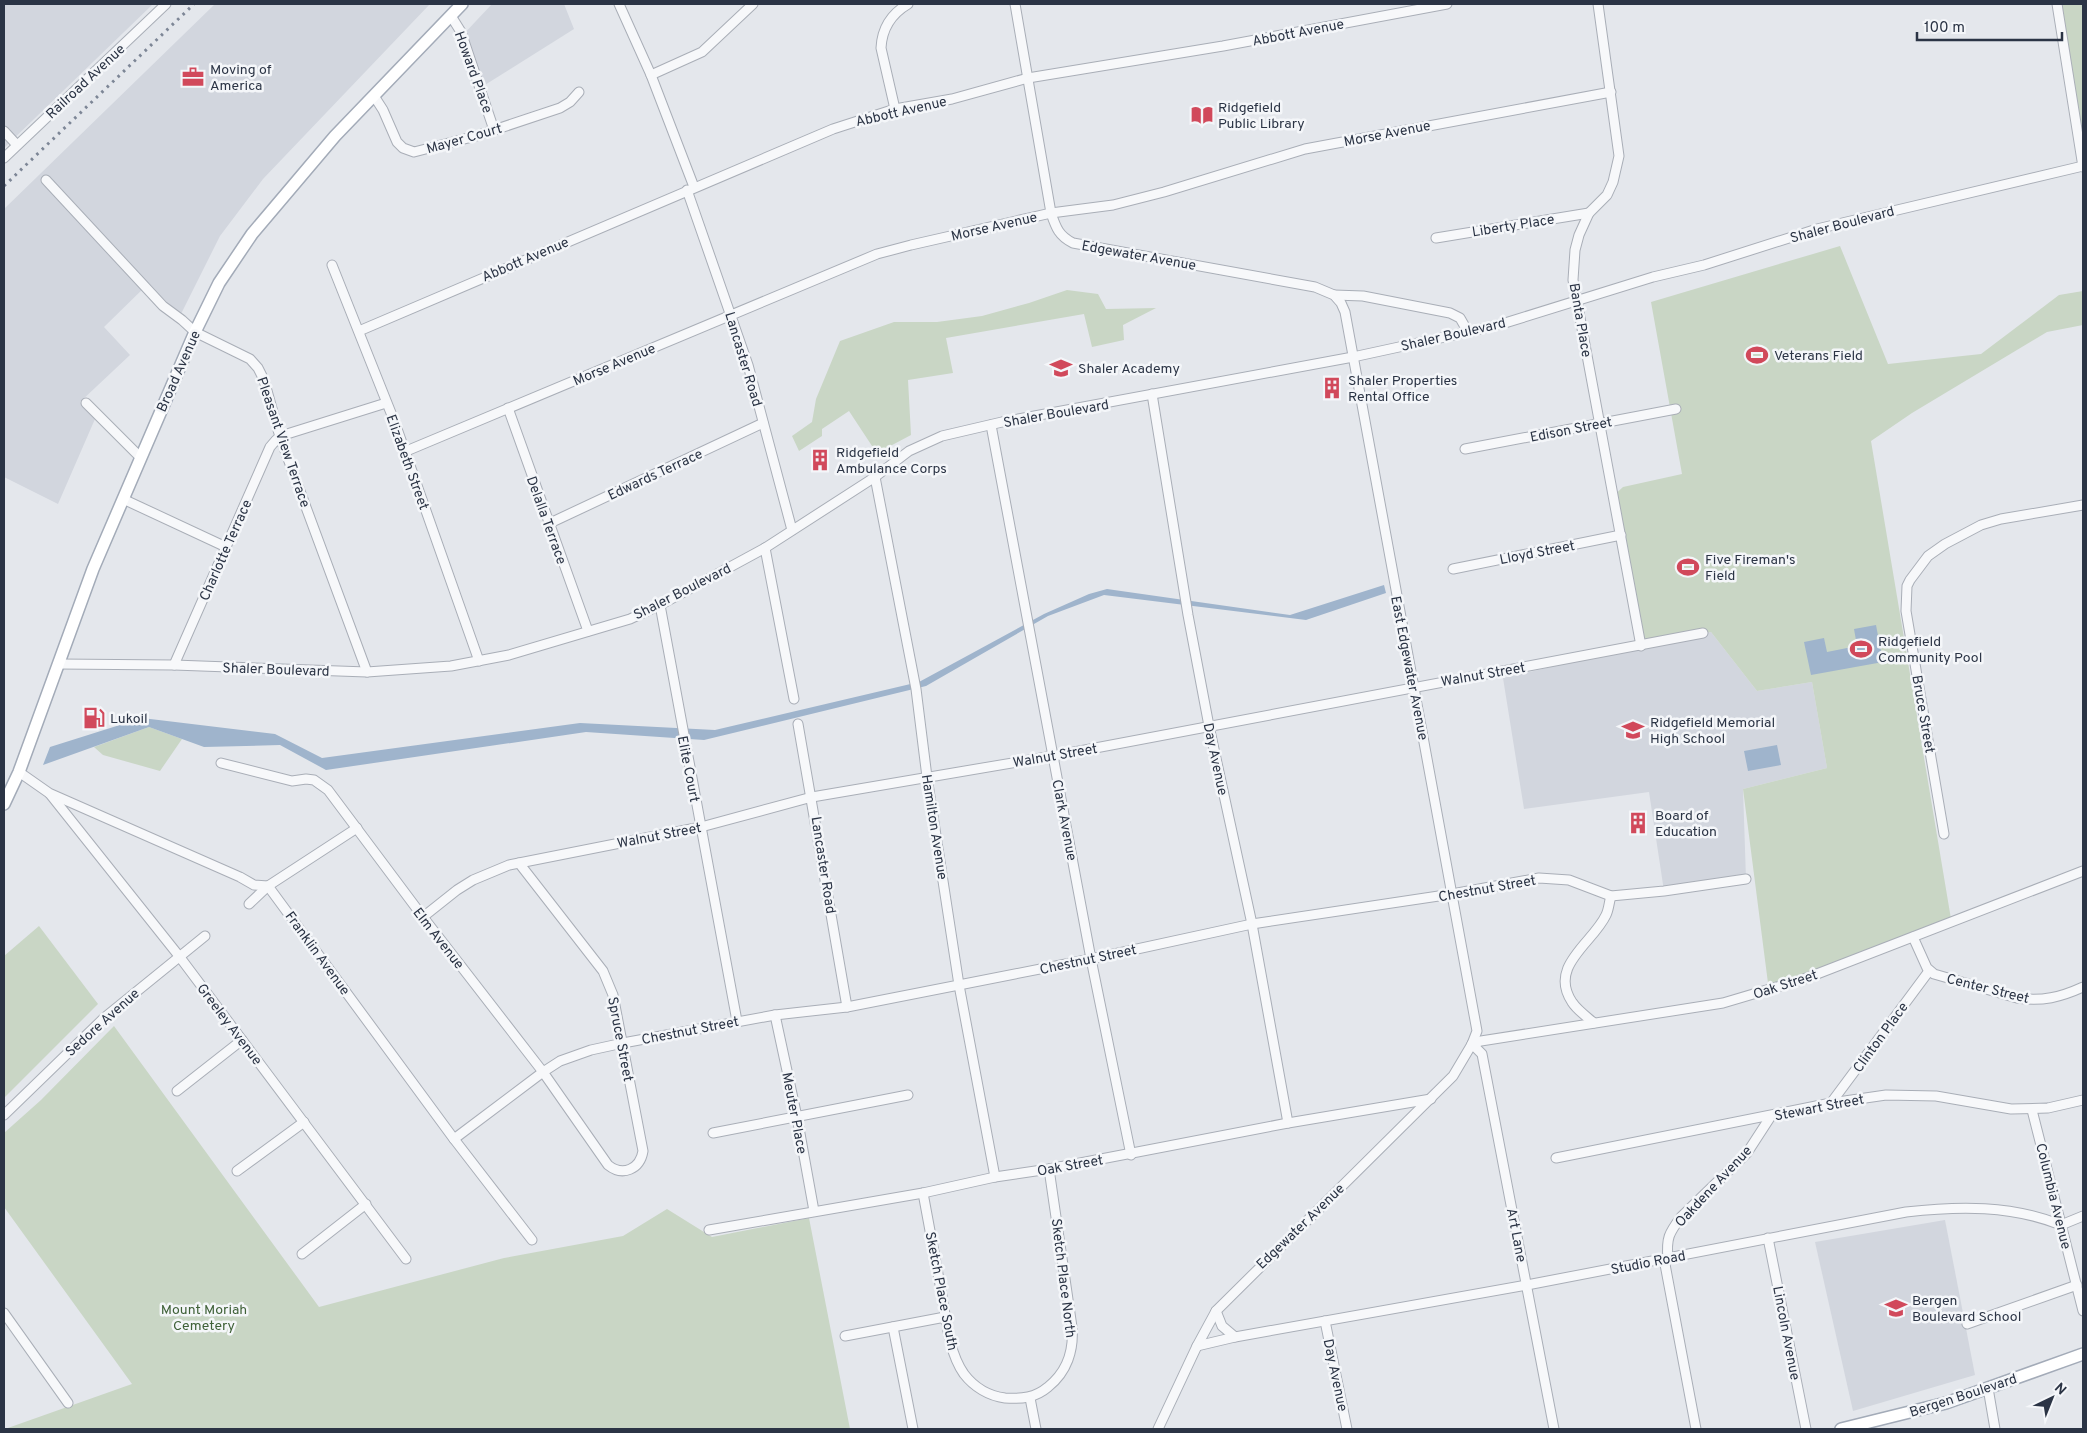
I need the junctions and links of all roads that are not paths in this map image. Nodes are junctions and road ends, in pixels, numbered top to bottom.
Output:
1 (166, 4) edge
2 (462, 4) edge
3 (619, 4) edge
4 (753, 4) edge
5 (908, 4) edge
6 (1014, 4) edge
7 (1447, 4) edge
8 (1598, 4) edge
9 (2057, 4) edge
10 (451, 16) junction
11 (651, 75) junction
12 (1028, 78) junction
13 (579, 92) dead end
14 (1611, 92) junction
15 (374, 96) junction
16 (895, 109) junction
17 (494, 130) junction
18 (4, 131) edge
19 (17, 145) junction
20 (4, 158) edge
21 (2083, 166) edge
22 (46, 180) dead end
23 (690, 189) junction
24 (1051, 213) junction
25 (1589, 213) junction
26 (1436, 238) dead end
27 (332, 265) dead end
28 (1334, 295) junction
29 (1576, 300) junction
30 (731, 314) junction
31 (359, 331) junction
32 (195, 332) junction
33 (1468, 332) junction
34 (1354, 357) junction
35 (1152, 394) junction
36 (86, 403) dead end
37 (386, 403) junction
38 (508, 408) junction
39 (1676, 408) dead end
40 (763, 423) junction
41 (1600, 423) junction
42 (992, 425) junction
43 (280, 437) junction
44 (1465, 449) dead end
45 (404, 452) junction
46 (140, 458) junction
47 (876, 477) junction
48 (123, 499) junction
49 (2083, 505) edge
50 (548, 524) junction
51 (792, 530) junction
52 (1620, 535) junction
53 (226, 547) junction
54 (765, 548) junction
55 (1452, 569) dead end
56 (660, 605) junction
57 (588, 631) junction
58 (1703, 633) dead end
59 (1641, 646) junction
60 (479, 661) junction
61 (58, 664) junction
62 (174, 665) junction
63 (367, 672) junction
64 (1414, 686) junction
65 (794, 699) dead end
66 (798, 724) dead end
67 (1209, 726) junction
68 (1052, 756) junction
69 (221, 763) dead end
70 (20, 772) junction
71 (926, 777) junction
72 (49, 793) junction
73 (812, 797) junction
74 (4, 804) edge
75 (701, 827) junction
76 (357, 828) junction
77 (1944, 834) dead end
78 (518, 863) junction
79 (2083, 871) edge
80 (1746, 879) dead end
81 (268, 886) junction
82 (1452, 894) junction
83 (1611, 896) junction
84 (249, 904) dead end
85 (423, 917) junction
86 (1252, 924) junction
87 (205, 936) dead end
88 (1913, 936) junction
89 (180, 956) junction
90 (1091, 960) junction
91 (1929, 970) junction
92 (959, 985) junction
93 (2083, 987) edge
94 (847, 1007) junction
95 (775, 1015) junction
96 (737, 1021) junction
97 (1594, 1024) junction
98 (242, 1040) junction
99 (623, 1043) junction
100 (1472, 1044) junction
101 (543, 1072) junction
102 (177, 1091) dead end
103 (908, 1095) dead end
104 (1432, 1099) junction
105 (2083, 1100) edge
106 (1831, 1103) junction
107 (2032, 1110) junction
108 (4, 1115) edge
109 (1771, 1116) junction
110 (797, 1118) junction
111 (304, 1122) junction
112 (1288, 1123) junction
113 (713, 1133) dead end
114 (454, 1139) junction
115 (1131, 1155) junction
116 (1556, 1158) dead end
117 (1049, 1169) junction
118 (237, 1171) dead end
119 (621, 1171) joint
120 (995, 1177) junction
121 (923, 1193) junction
122 (366, 1204) junction
123 (814, 1211) junction
124 (2083, 1216) edge
125 (2061, 1225) junction
126 (709, 1230) dead end
127 (1768, 1238) junction
128 (532, 1240) dead end
129 (302, 1254) dead end
130 (406, 1258) dead end
131 (1666, 1259) junction
132 (1527, 1285) junction
133 (2077, 1285) junction
134 (2083, 1310) edge
135 (1216, 1311) junction
136 (4, 1313) edge
137 (946, 1317) junction
138 (1325, 1321) junction
139 (1967, 1324) dead end
140 (893, 1327) junction
141 (845, 1336) dead end
142 (1235, 1337) junction
143 (1197, 1346) junction
144 (2083, 1354) edge
145 (1988, 1388) junction
146 (1030, 1398) junction
147 (68, 1403) dead end
148 (1881, 1424) edge
149 (913, 1429) edge
150 (1036, 1429) edge
151 (1158, 1429) edge
152 (1347, 1429) edge
153 (1554, 1429) edge
154 (1696, 1429) edge
155 (1806, 1429) edge
156 (1841, 1429) edge
157 (1995, 1429) edge

1 - 19 street, Railroad Avenue
2 - 10 main road, Broad Avenue
3 - 11 street, Lancaster Road
4 - 11 street
5 - 16 street
6 - 12 street, Edgewater Avenue
7 - 12 street, Abbott Avenue
8 - 14 street, Banta Place
9 - 21 street
10 - 15 main road, Broad Avenue
10 - 17 street, Howard Place
11 - 23 street, Lancaster Road
12 - 16 street, Abbott Avenue
12 - 24 street, Edgewater Avenue
13 - 17 street, Mayer Court
14 - 24 street, Morse Avenue
14 - 25 street, Banta Place
15 - 17 street, Mayer Court
15 - 32 main road, Broad Avenue
16 - 23 street, Abbott Avenue
18 - 19 street
19 - 20 street, Railroad Avenue
21 - 29 street, Shaler Boulevard
22 - 32 street, Pleasant View Terrace
23 - 30 street, Lancaster Road
23 - 31 street, Abbott Avenue
24 - 28 street, Edgewater Avenue
24 - 30 street, Morse Avenue
25 - 26 street, Liberty Place
25 - 29 street, Banta Place
27 - 31 street, Elizabeth Street
28 - 33 street, Edgewater Avenue
28 - 34 street, East Edgewater Avenue
29 - 33 street, Shaler Boulevard
29 - 41 street, Banta Place
30 - 38 street, Morse Avenue
30 - 40 street, Lancaster Road
31 - 37 street, Elizabeth Street
32 - 43 street, Pleasant View Terrace
32 - 46 main road, Broad Avenue
33 - 34 street, Shaler Boulevard
34 - 35 street, Shaler Boulevard
34 - 64 street, East Edgewater Avenue
35 - 42 street, Shaler Boulevard
35 - 67 street, Day Avenue
36 - 46 street
37 - 43 street
37 - 45 street, Elizabeth Street
38 - 45 street, Morse Avenue
38 - 50 street, Delalla Terrace
39 - 41 street, Edison Street
40 - 50 street, Edwards Terrace
40 - 51 street, Lancaster Road
41 - 44 street, Edison Street
41 - 52 street, Banta Place
42 - 47 street, Shaler Boulevard
42 - 68 street, Clark Avenue
43 - 53 street, Charlotte Terrace
43 - 63 street, Pleasant View Terrace
45 - 60 street, Elizabeth Street
46 - 48 main road, Broad Avenue
47 - 51 street, Shaler Boulevard
47 - 71 street, Hamilton Avenue
48 - 53 street
48 - 61 main road, Broad Avenue
49 - 77 street, Bruce Street
50 - 57 street, Delalla Terrace
51 - 54 street, Shaler Boulevard
52 - 55 street, Lloyd Street
52 - 59 street, Banta Place
53 - 62 street, Charlotte Terrace
54 - 56 street, Shaler Boulevard
54 - 65 street
56 - 57 street, Shaler Boulevard
56 - 75 street, Elite Court
57 - 60 street, Shaler Boulevard
58 - 59 street, Walnut Street
59 - 64 street, Walnut Street
60 - 63 street, Shaler Boulevard
61 - 62 street, Shaler Boulevard
61 - 70 main road, Broad Avenue
62 - 63 street, Shaler Boulevard
64 - 67 street, Walnut Street
64 - 82 street, East Edgewater Avenue
66 - 73 street, Lancaster Road
67 - 68 street, Walnut Street
67 - 86 street, Day Avenue
68 - 71 street, Walnut Street
68 - 90 street, Clark Avenue
69 - 76 street, Elm Avenue
70 - 72 street
70 - 74 main road, Broad Avenue
71 - 73 street, Walnut Street
71 - 92 street, Hamilton Avenue
72 - 81 street
72 - 89 street, Greeley Avenue
73 - 75 street, Walnut Street
73 - 94 street, Lancaster Road
75 - 78 street, Walnut Street
75 - 96 street, Elite Court
76 - 81 street
76 - 85 street, Elm Avenue
78 - 85 street, Walnut Street
78 - 99 street, Spruce Street
79 - 88 street, Oak Street
80 - 83 street, Chestnut Street
81 - 84 street
81 - 114 street, Franklin Avenue
82 - 83 street, Chestnut Street
82 - 86 street, Chestnut Street
82 - 100 street, East Edgewater Avenue
83 - 97 street
85 - 101 street, Elm Avenue
86 - 90 street, Chestnut Street
86 - 112 street, Day Avenue
87 - 89 street, Sedore Avenue
88 - 91 street, Center Street
88 - 97 street, Oak Street
89 - 98 street, Greeley Avenue
89 - 108 street, Sedore Avenue
90 - 92 street, Chestnut Street
90 - 115 street, Clark Avenue
91 - 93 street, Center Street
91 - 106 street, Clinton Place
92 - 94 street, Chestnut Street
92 - 120 street, Hamilton Avenue
94 - 95 street, Chestnut Street
95 - 96 street, Chestnut Street
95 - 110 street, Meuter Place
96 - 99 street, Chestnut Street
97 - 100 street, Oak Street
98 - 102 street
98 - 111 street, Greeley Avenue
99 - 101 street, Chestnut Street
99 - 119 street, Spruce Street
100 - 104 street, Edgewater Avenue
100 - 132 street, Art Lane
101 - 114 street, Chestnut Street
101 - 119 street, Elm Avenue
103 - 110 street
104 - 112 street, Oak Street
104 - 135 street, Edgewater Avenue
105 - 107 street, Stewart Street
106 - 107 street, Stewart Street
106 - 109 street, Stewart Street
107 - 125 street, Columbia Avenue
109 - 116 street, Stewart Street
109 - 131 street, Oakdene Avenue
110 - 113 street
110 - 123 street, Meuter Place
111 - 118 street
111 - 122 street, Greeley Avenue
112 - 115 street, Oak Street
114 - 128 street, Franklin Avenue
115 - 117 street, Oak Street
117 - 120 street, Oak Street
117 - 146 street, Sketch Place North
120 - 121 street, Oak Street
121 - 123 street, Oak Street
121 - 137 street, Sketch Place South
122 - 129 street
122 - 130 street, Greeley Avenue
123 - 126 street, Oak Street
124 - 125 street
125 - 127 street, Studio Road
125 - 133 street, Columbia Avenue
127 - 131 street, Studio Road
127 - 155 street, Lincoln Avenue
131 - 132 street, Studio Road
131 - 154 street, Oakdene Avenue
132 - 138 street, Studio Road
132 - 153 street, Art Lane
133 - 134 street, Columbia Avenue
133 - 139 street
135 - 142 street
135 - 143 street, Edgewater Avenue
136 - 147 street
137 - 140 street
137 - 146 street, Sketch Place South
138 - 142 street, Studio Road
138 - 152 street, Day Avenue
140 - 141 street
140 - 149 street
142 - 143 street, Studio Road
143 - 151 street, Edgewater Avenue
144 - 145 main road, Bergen Boulevard
145 - 148 main road, Bergen Boulevard
145 - 157 street
146 - 150 street
148 - 156 main road, Bergen Boulevard

